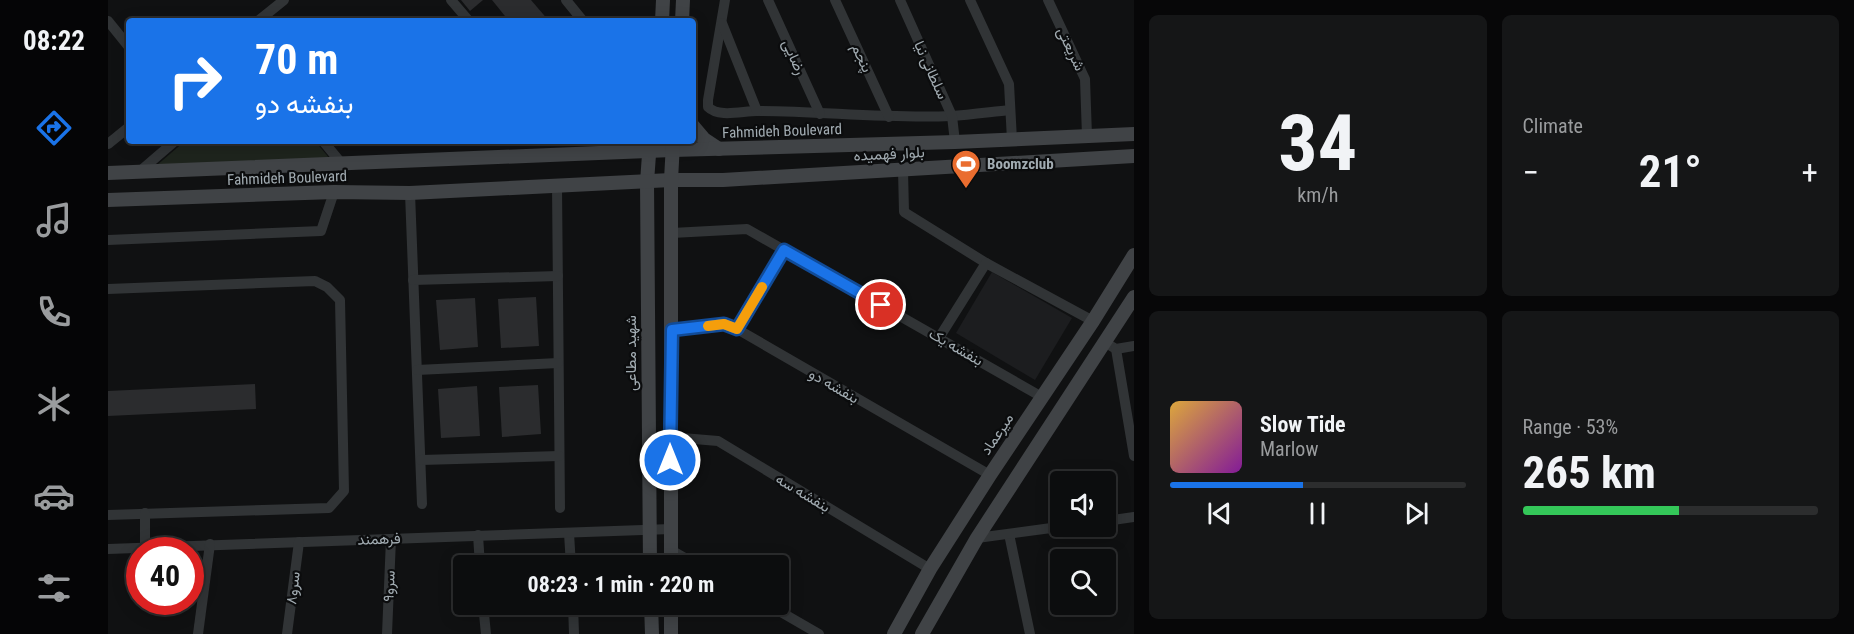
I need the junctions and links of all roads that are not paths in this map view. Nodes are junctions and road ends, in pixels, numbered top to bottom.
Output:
1 (284, 0) edge
2 (452, 0) edge
3 (566, 0) edge
4 (663, 0) edge
5 (683, 0) edge
6 (725, 0) edge
7 (768, 0) edge
8 (835, 0) edge
9 (900, 0) edge
10 (970, 0) edge
11 (1048, 0) edge
12 (262, 18) edge
13 (467, 18) edge
14 (581, 18) edge
15 (662, 18) edge
16 (682, 18) edge
17 (108, 21) edge
18 (722, 23) junction
19 (126, 43) edge
20 (1010, 110) junction
21 (757, 111) junction
22 (820, 114) junction
23 (952, 116) junction
24 (888, 117) junction
25 (126, 129) edge
26 (696, 130) edge
27 (1134, 134) edge
28 (1087, 136) junction
29 (1012, 140) junction
30 (955, 142) junction
31 (108, 144) edge
32 (172, 144) edge
33 (325, 144) edge
34 (649, 146) edge
35 (673, 146) edge
36 (730, 149) junction
37 (1134, 156) edge
38 (342, 164) junction
39 (903, 170) junction
40 (139, 172) junction
41 (108, 173) edge
42 (671, 180) junction
43 (647, 182) junction
44 (557, 186) junction
45 (334, 192) junction
46 (410, 193) junction
47 (108, 200) edge
48 (672, 233) junction
49 (108, 240) edge
50 (784, 250) junction
51 (1134, 255) edge
52 (986, 263) junction
53 (558, 276) junction
54 (413, 280) junction
55 (108, 289) edge
56 (1134, 297) edge
57 (1106, 300) junction
58 (1126, 311) junction
59 (1093, 321) junction
60 (737, 329) junction
61 (672, 330) junction
62 (939, 338) junction
63 (1111, 346) junction
64 (1134, 346) edge
65 (558, 363) junction
66 (417, 370) junction
67 (1042, 397) junction
68 (670, 437) junction
69 (559, 456) junction
70 (1134, 456) edge
71 (421, 460) junction
72 (990, 475) junction
73 (422, 504) dead end
74 (560, 508) dead end
75 (145, 513) junction
76 (108, 514) edge
77 (1134, 518) edge
78 (1116, 520) edge
79 (1050, 528) edge
80 (649, 529) junction
81 (671, 529) junction
82 (569, 533) junction
83 (1009, 534) junction
84 (478, 535) junction
85 (145, 537) edge
86 (977, 538) junction
87 (391, 539) junction
88 (299, 542) junction
89 (204, 544) edge
90 (210, 544) junction
91 (126, 548) edge
92 (109, 549) edge
93 (671, 550) junction
94 (479, 555) edge
95 (570, 555) edge
96 (650, 555) edge
97 (671, 555) edge
98 (680, 555) edge
99 (108, 561) edge
100 (930, 569) junction
101 (484, 615) edge
102 (573, 615) edge
103 (651, 615) edge
104 (671, 615) edge
105 (786, 615) edge
106 (198, 634) edge
107 (287, 634) edge
108 (387, 634) edge
109 (486, 634) edge
110 (574, 634) edge
111 (652, 634) edge
112 (671, 634) edge
113 (819, 634) edge
114 (894, 634) edge
115 (921, 634) edge
116 (1030, 634) edge

1 - 12 street
2 - 13 street
3 - 14 street
4 - 15 street
5 - 16 street
6 - 18 street
7 - 22 street, رضایی
8 - 24 street, پنجم
9 - 23 street, سلطانی نیا
10 - 20 street
11 - 28 street, شریعتی
17 - 19 street
18 - 21 street
18 - 21 street
20 - 23 street
20 - 29 street
21 - 22 street
22 - 24 street
23 - 24 street
23 - 30 street, سلطانی نیا
25 - 31 street
26 - 36 street
27 - 28 street, Fahmideh Boulevard
28 - 29 street, Fahmideh Boulevard
29 - 30 street, Fahmideh Boulevard
30 - 36 street, Fahmideh Boulevard
32 - 40 street
33 - 38 street
34 - 35 street, Fahmideh Boulevard
34 - 38 street, Fahmideh Boulevard
34 - 43 street, شهید مطاعی
35 - 36 street, Fahmideh Boulevard
35 - 42 street
37 - 39 street, بلوار فهمیده
38 - 40 street, Fahmideh Boulevard
39 - 42 street, بلوار فهمیده
39 - 52 street
40 - 41 street, Fahmideh Boulevard
42 - 43 street, بلوار فهمیده
42 - 48 street
43 - 44 street, Fahmideh Boulevard
43 - 80 street, شهید مطاعی
44 - 46 street, Fahmideh Boulevard
44 - 53 street
45 - 46 street, Fahmideh Boulevard
45 - 47 street, Fahmideh Boulevard
45 - 49 street
46 - 54 street
48 - 50 street, بنفشه یک
48 - 61 street
50 - 60 street
50 - 62 street, بنفشه یک
51 - 57 street, میرعماد
52 - 59 street
52 - 62 street
53 - 54 street
53 - 65 street
54 - 66 street
55 - 75 street
56 - 58 street
57 - 58 street
57 - 59 street, میرعماد
58 - 63 street
59 - 67 street, میرعماد
60 - 61 street, بنفشه دو
60 - 72 street, بنفشه دو
61 - 68 street
62 - 67 street, بنفشه یک
63 - 64 street
63 - 70 street
63 - 86 street
65 - 66 street
65 - 69 street
66 - 71 street
67 - 72 street, میرعماد
68 - 81 street
68 - 100 street, بنفشه سه
69 - 71 street
69 - 74 street
71 - 73 street
72 - 100 street, میرعماد
75 - 76 street
75 - 85 street
77 - 78 street
79 - 83 street
80 - 81 street, فرهمند
80 - 82 street, فرهمند
80 - 96 street, شهید مطاعی
81 - 93 street
82 - 84 street, فرهمند
82 - 95 street
83 - 86 street
83 - 116 street
84 - 87 street, فرهمند
84 - 94 street
86 - 115 street
87 - 88 street, فرهمند
87 - 108 street, سرو۹
88 - 90 street, فرهمند
88 - 107 street, سرو۸
89 - 90 street, فرهمند
90 - 106 street
91 - 92 street, فرهمند
92 - 99 street
93 - 97 street
93 - 98 street
100 - 114 street, میرعماد
101 - 109 street
102 - 110 street
103 - 111 street
104 - 112 street
105 - 113 street

